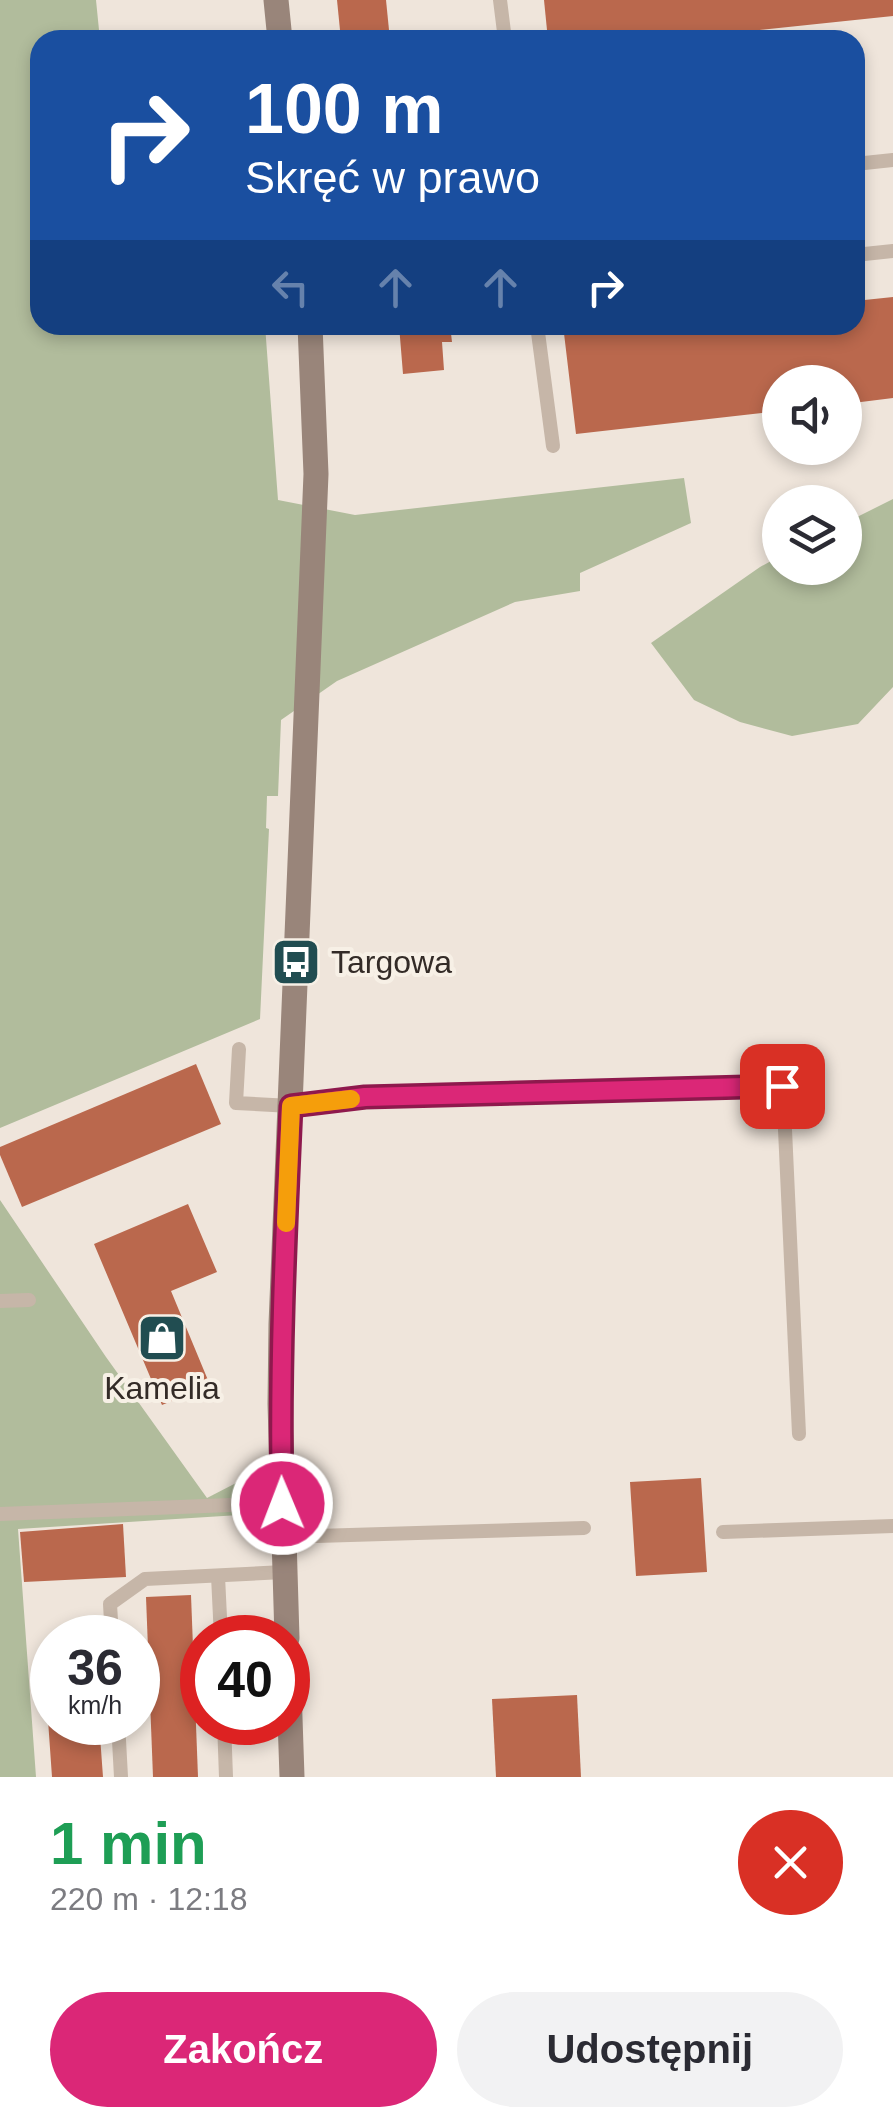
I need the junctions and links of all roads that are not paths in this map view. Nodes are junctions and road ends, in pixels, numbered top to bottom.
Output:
1 (276, 0) edge
2 (500, 0) edge
3 (279, 30) edge
4 (504, 30) edge
5 (893, 160) edge
6 (865, 163) edge
7 (893, 251) edge
8 (865, 254) edge
9 (310, 335) edge
10 (538, 335) edge
11 (552, 446) dead end
12 (239, 1049) dead end
13 (291, 1106) junction
14 (29, 1300) dead end
15 (0, 1301) edge
16 (799, 1434) dead end
17 (282, 1504) junction
18 (0, 1514) edge
19 (893, 1526) edge
20 (584, 1528) dead end
21 (723, 1532) dead end
22 (283, 1537) junction
23 (284, 1572) junction
24 (218, 1576) junction
25 (111, 1615) edge
26 (220, 1615) edge
27 (286, 1615) edge
28 (119, 1745) edge
29 (225, 1745) edge
30 (291, 1745) edge
31 (121, 1777) edge
32 (226, 1777) edge
33 (292, 1777) edge

1 - 3 street
2 - 4 lane
5 - 6 lane
7 - 8 lane
9 - 13 street
10 - 11 lane
12 - 13 lane
13 - 16 lane
13 - 17 street
14 - 15 lane
17 - 18 lane
17 - 22 street
19 - 21 lane
20 - 22 lane
22 - 23 street
23 - 24 lane
23 - 27 street
24 - 25 lane
24 - 26 lane
28 - 31 lane
29 - 32 lane
30 - 33 street

